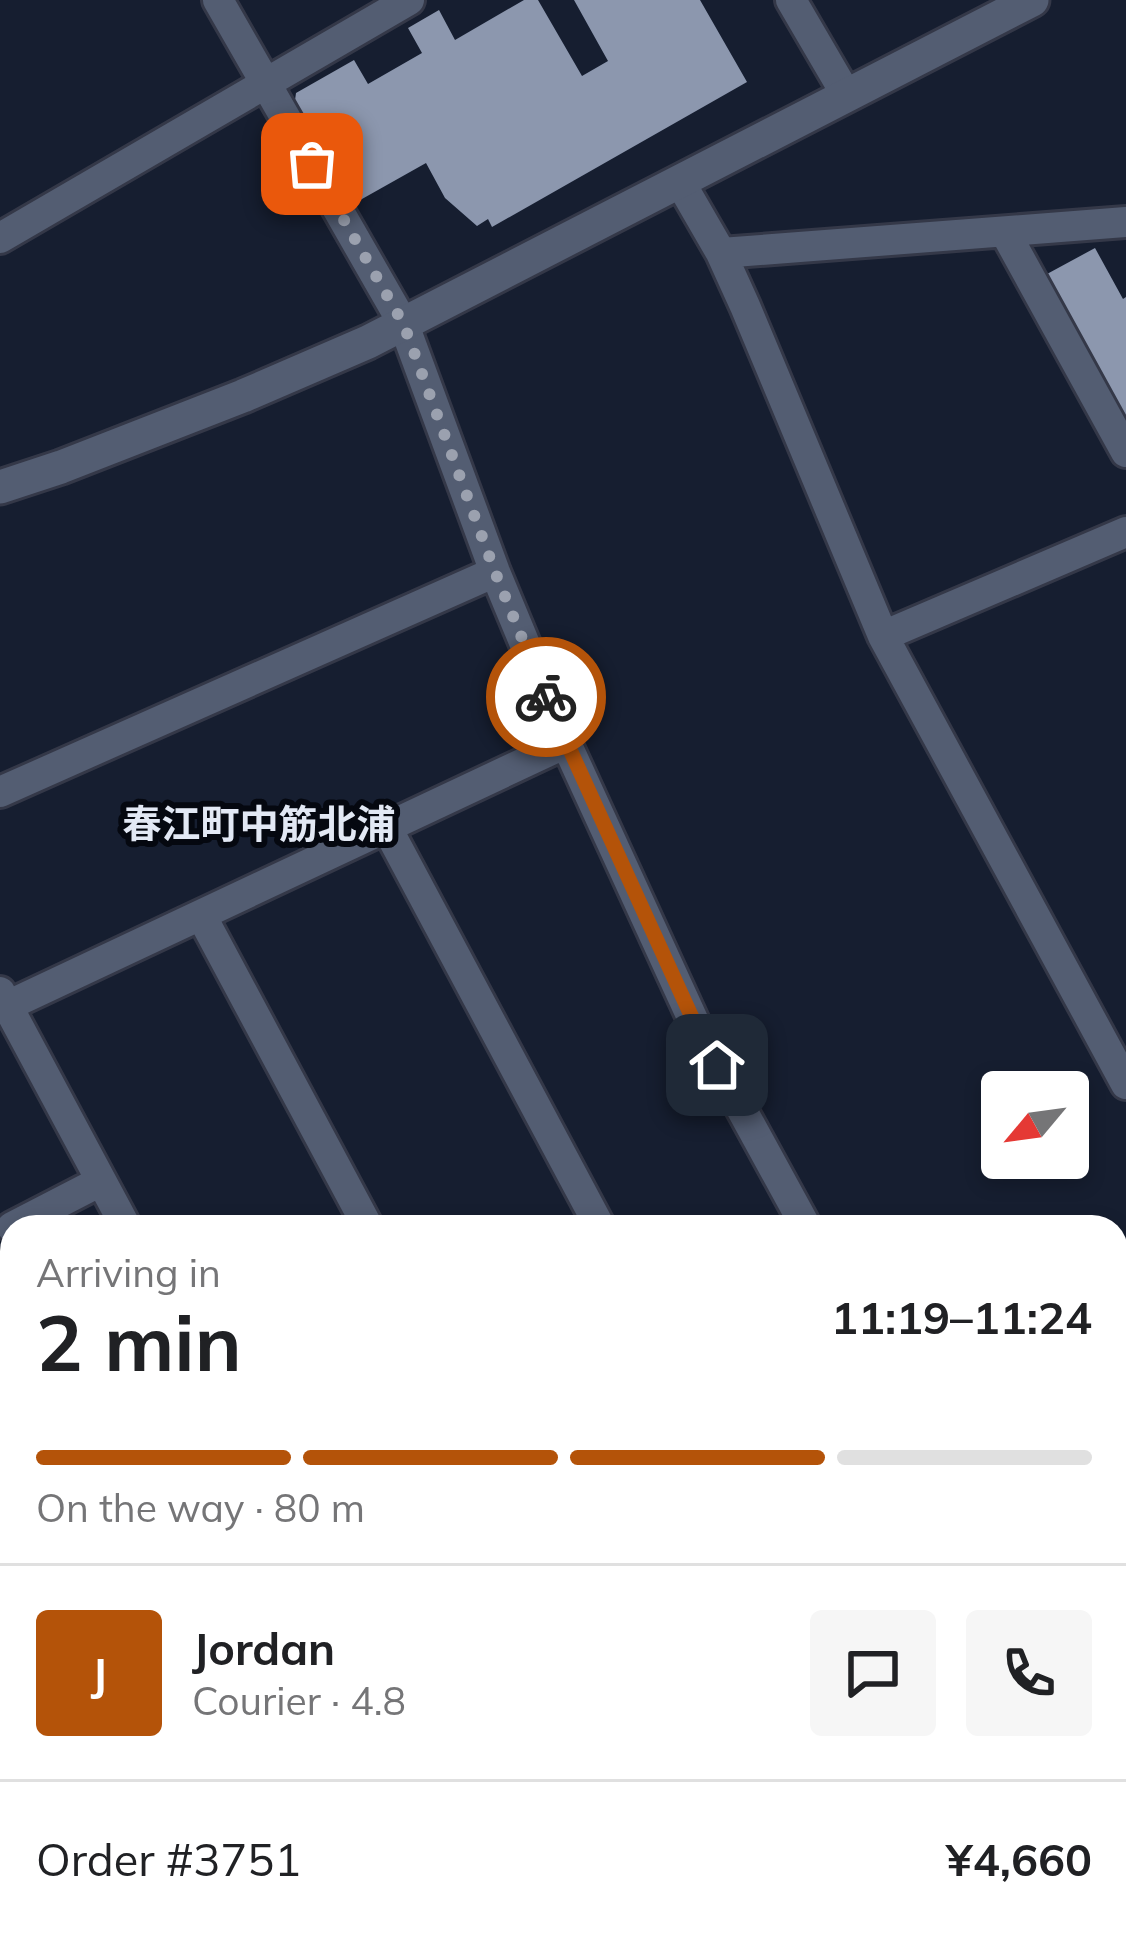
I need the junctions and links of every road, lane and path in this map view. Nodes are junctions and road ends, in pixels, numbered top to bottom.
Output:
1 (218, 0) edge
2 (409, 0) edge
3 (791, 0) edge
4 (1032, 0) edge
5 (266, 84) junction
6 (847, 96) junction
7 (680, 182) junction
8 (1126, 221) edge
9 (1004, 232) junction
10 (0, 238) edge
11 (721, 253) junction
12 (404, 325) junction
13 (1126, 452) edge
14 (0, 487) edge
15 (1126, 532) edge
16 (495, 572) junction
17 (883, 636) junction
18 (566, 743) junction
19 (0, 792) edge
20 (387, 828) junction
21 (201, 915) junction
22 (3, 999) edge
23 (12, 1044) edge
24 (1126, 1084) edge
25 (101, 1181) junction
26 (35, 1215) edge
27 (119, 1215) edge
28 (362, 1215) edge
29 (594, 1215) edge
30 (799, 1215) edge

1 - 5 street
2 - 5 street
3 - 6 street
4 - 6 street
5 - 10 street
5 - 12 street
6 - 7 street
7 - 11 street
7 - 12 street
8 - 9 street
9 - 11 street
9 - 13 street
11 - 17 street
12 - 14 street
12 - 16 street
15 - 17 street
16 - 18 street
16 - 19 street
17 - 24 street
18 - 20 street
18 - 30 street
20 - 21 street
20 - 29 street
21 - 22 street
21 - 28 street
22 - 23 street
23 - 25 street
25 - 26 street
25 - 27 street

